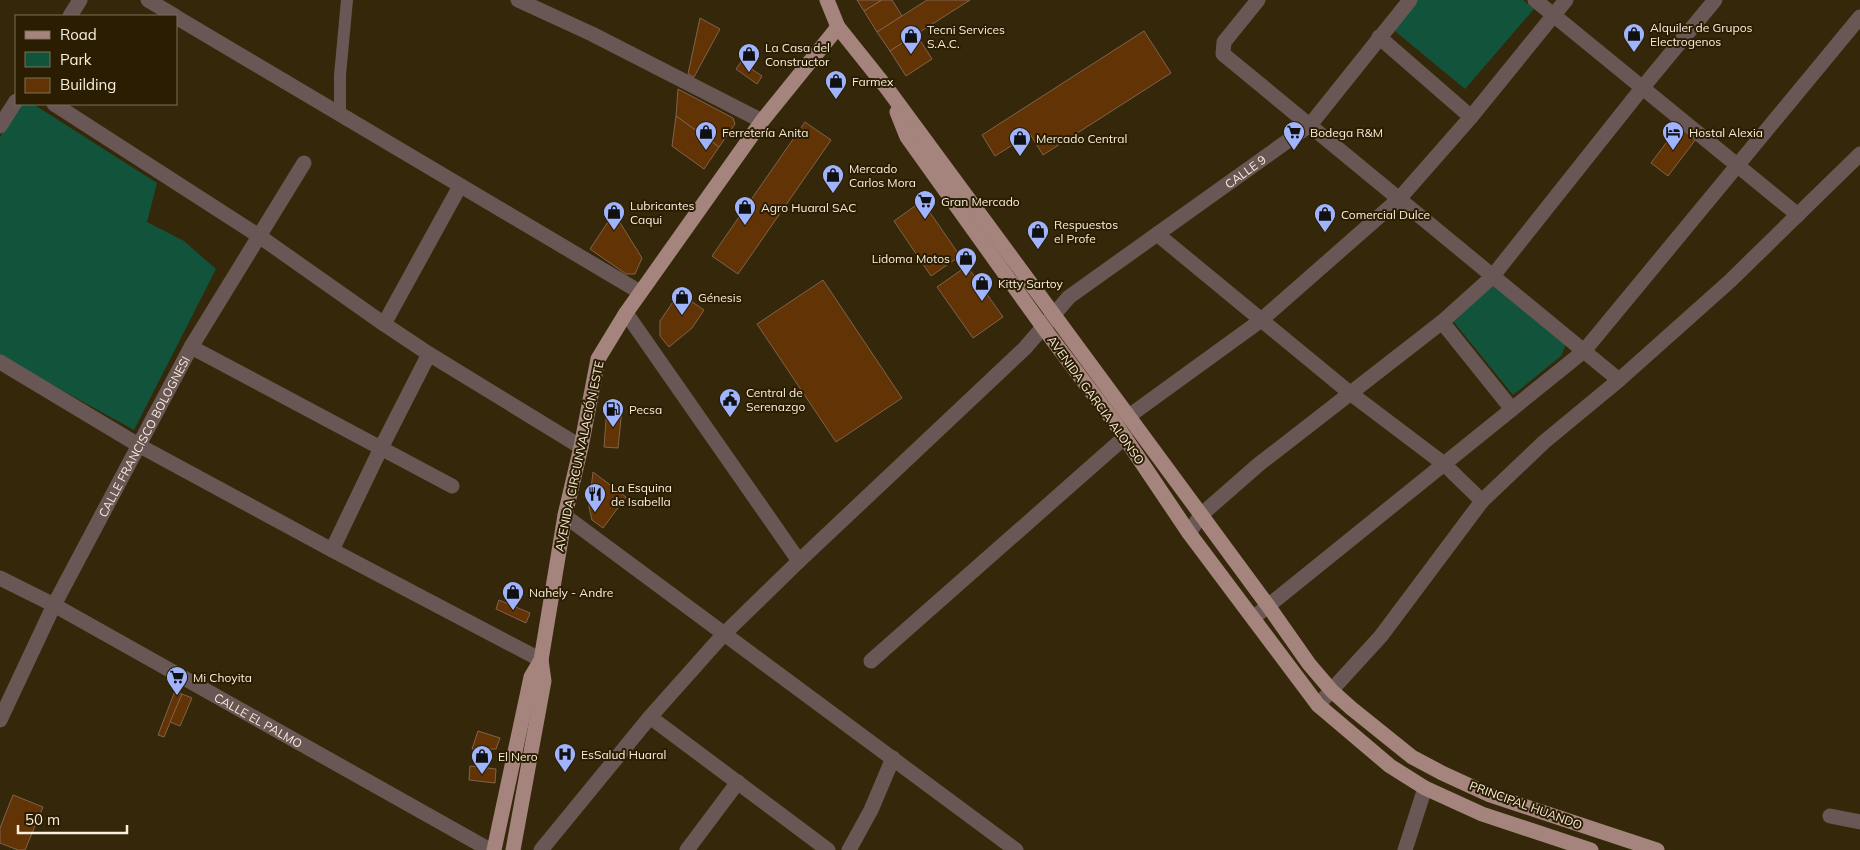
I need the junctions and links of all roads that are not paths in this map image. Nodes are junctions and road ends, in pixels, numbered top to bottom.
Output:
1 (80, 0) edge
2 (148, 0) edge
3 (347, 0) edge
4 (518, 0) edge
5 (826, 0) edge
6 (1258, 0) edge
7 (1410, 0) edge
8 (1535, 0) edge
9 (1566, 0) edge
10 (1715, 0) edge
11 (71, 15) edge
12 (173, 15) edge
13 (1554, 15) junction
14 (1860, 16) edge
15 (178, 18) edge
16 (838, 27) junction
17 (1379, 37) junction
18 (886, 87) junction
19 (1643, 87) junction
20 (15, 102) edge
21 (56, 105) edge
22 (340, 115) junction
23 (1471, 117) junction
24 (762, 121) junction
25 (1310, 125) junction
26 (0, 126) edge
27 (1860, 154) edge
28 (304, 163) dead end
29 (1738, 164) junction
30 (460, 186) junction
31 (1399, 199) junction
32 (1798, 215) junction
33 (1157, 234) junction
34 (260, 236) junction
35 (1492, 277) junction
36 (640, 292) junction
37 (626, 313) junction
38 (1053, 314) junction
39 (1260, 320) junction
40 (1442, 322) junction
41 (384, 324) junction
42 (1042, 327) junction
43 (192, 347) junction
44 (1584, 351) junction
45 (429, 354) junction
46 (0, 362) edge
47 (1619, 380) junction
48 (1350, 393) junction
49 (1511, 408) junction
50 (1129, 416) junction
51 (1125, 437) junction
52 (140, 446) junction
53 (581, 447) junction
54 (381, 448) junction
55 (1444, 464) junction
56 (452, 486) dead end
57 (1482, 501) junction
58 (1201, 515) junction
59 (565, 516) junction
60 (1189, 533) junction
61 (332, 550) junction
62 (799, 561) junction
63 (0, 578) edge
64 (54, 605) junction
65 (1269, 606) junction
66 (1253, 618) junction
67 (723, 635) junction
68 (541, 660) junction
69 (871, 661) dead end
70 (1332, 690) junction
71 (1318, 705) junction
72 (650, 717) junction
73 (0, 720) edge
74 (893, 758) junction
75 (738, 782) junction
76 (1425, 788) junction
77 (1830, 816) dead end
78 (1860, 822) edge
79 (492, 850) edge
80 (513, 850) edge
81 (541, 850) edge
82 (687, 850) edge
83 (828, 850) edge
84 (849, 850) edge
85 (1016, 850) edge
86 (1405, 850) edge
87 (1591, 850) edge
88 (1658, 850) edge

1 - 11 street
2 - 12 street
3 - 22 street
4 - 24 street
5 - 16 main road, AVENIDA GARCIA ALONSO
6 - 25 street
7 - 17 street, CALLE 9
8 - 13 street
9 - 13 street
10 - 19 street
13 - 19 street
13 - 23 street
14 - 29 street
15 - 22 street
16 - 18 main road, AVENIDA GARCIA ALONSO
16 - 24 main road, AVENIDA CIRCUNVALACIÓN ESTE
17 - 23 street
17 - 25 street, CALLE 9
18 - 38 main road, AVENIDA GARCIA ALONSO
18 - 42 main road, AVENIDA GARCIA ALONSO
19 - 29 street
19 - 35 street
20 - 26 street
21 - 34 street
22 - 30 street
23 - 31 street
24 - 36 main road, AVENIDA CIRCUNVALACIÓN ESTE
25 - 31 street
25 - 33 street, CALLE 9
27 - 32 street
28 - 34 street, CALLE FRANCISCO BOLOGNESI
29 - 32 street
29 - 44 street
30 - 36 street
30 - 41 street
31 - 35 street
31 - 39 street
32 - 47 street
33 - 38 street, CALLE 9
33 - 39 street
34 - 41 street
34 - 43 street, CALLE FRANCISCO BOLOGNESI
35 - 40 street
35 - 44 street
36 - 37 main road, AVENIDA CIRCUNVALACIÓN ESTE
37 - 53 main road, AVENIDA CIRCUNVALACIÓN ESTE
37 - 62 street
38 - 42 street, CALLE 9
38 - 50 main road, AVENIDA GARCIA ALONSO
39 - 48 street
39 - 50 street
40 - 48 street
40 - 49 street
41 - 45 street
42 - 51 main road, AVENIDA GARCIA ALONSO
42 - 62 street, CALLE 9
43 - 52 street, CALLE FRANCISCO BOLOGNESI
43 - 54 street
44 - 47 street
44 - 49 street
45 - 53 street
45 - 54 street
46 - 52 street
47 - 57 street
48 - 55 street
48 - 58 street
49 - 55 street
50 - 58 main road, AVENIDA GARCIA ALONSO
51 - 60 main road, AVENIDA GARCIA ALONSO
51 - 69 street
52 - 61 street
52 - 64 street, CALLE FRANCISCO BOLOGNESI
53 - 59 main road, AVENIDA CIRCUNVALACIÓN ESTE
54 - 56 street
54 - 61 street
55 - 57 street
55 - 65 street
57 - 70 street
58 - 60 street
58 - 65 main road, AVENIDA GARCIA ALONSO
59 - 67 street
59 - 68 main road, AVENIDA CIRCUNVALACIÓN ESTE
60 - 66 main road, AVENIDA GARCIA ALONSO
61 - 68 street
62 - 67 street, CALLE 9
63 - 64 street, CALLE EL PALMO
64 - 73 street, CALLE FRANCISCO BOLOGNESI
64 - 79 street, CALLE EL PALMO
65 - 66 street
65 - 70 main road, AVENIDA GARCIA ALONSO
66 - 71 main road, AVENIDA GARCIA ALONSO
67 - 72 street, CALLE 9
67 - 74 street
68 - 79 main road, AVENIDA CIRCUNVALACIÓN ESTE
68 - 80 main road, AVENIDA CIRCUNVALACIÓN ESTE
70 - 71 street
70 - 88 main road, PRINCIPAL HUANDO
71 - 76 main road, PRINCIPAL HUANDO
72 - 75 street
72 - 81 street, CALLE 9
74 - 84 street
74 - 85 street
75 - 82 street
75 - 83 street
76 - 86 street
76 - 87 main road, PRINCIPAL HUANDO
77 - 78 street

